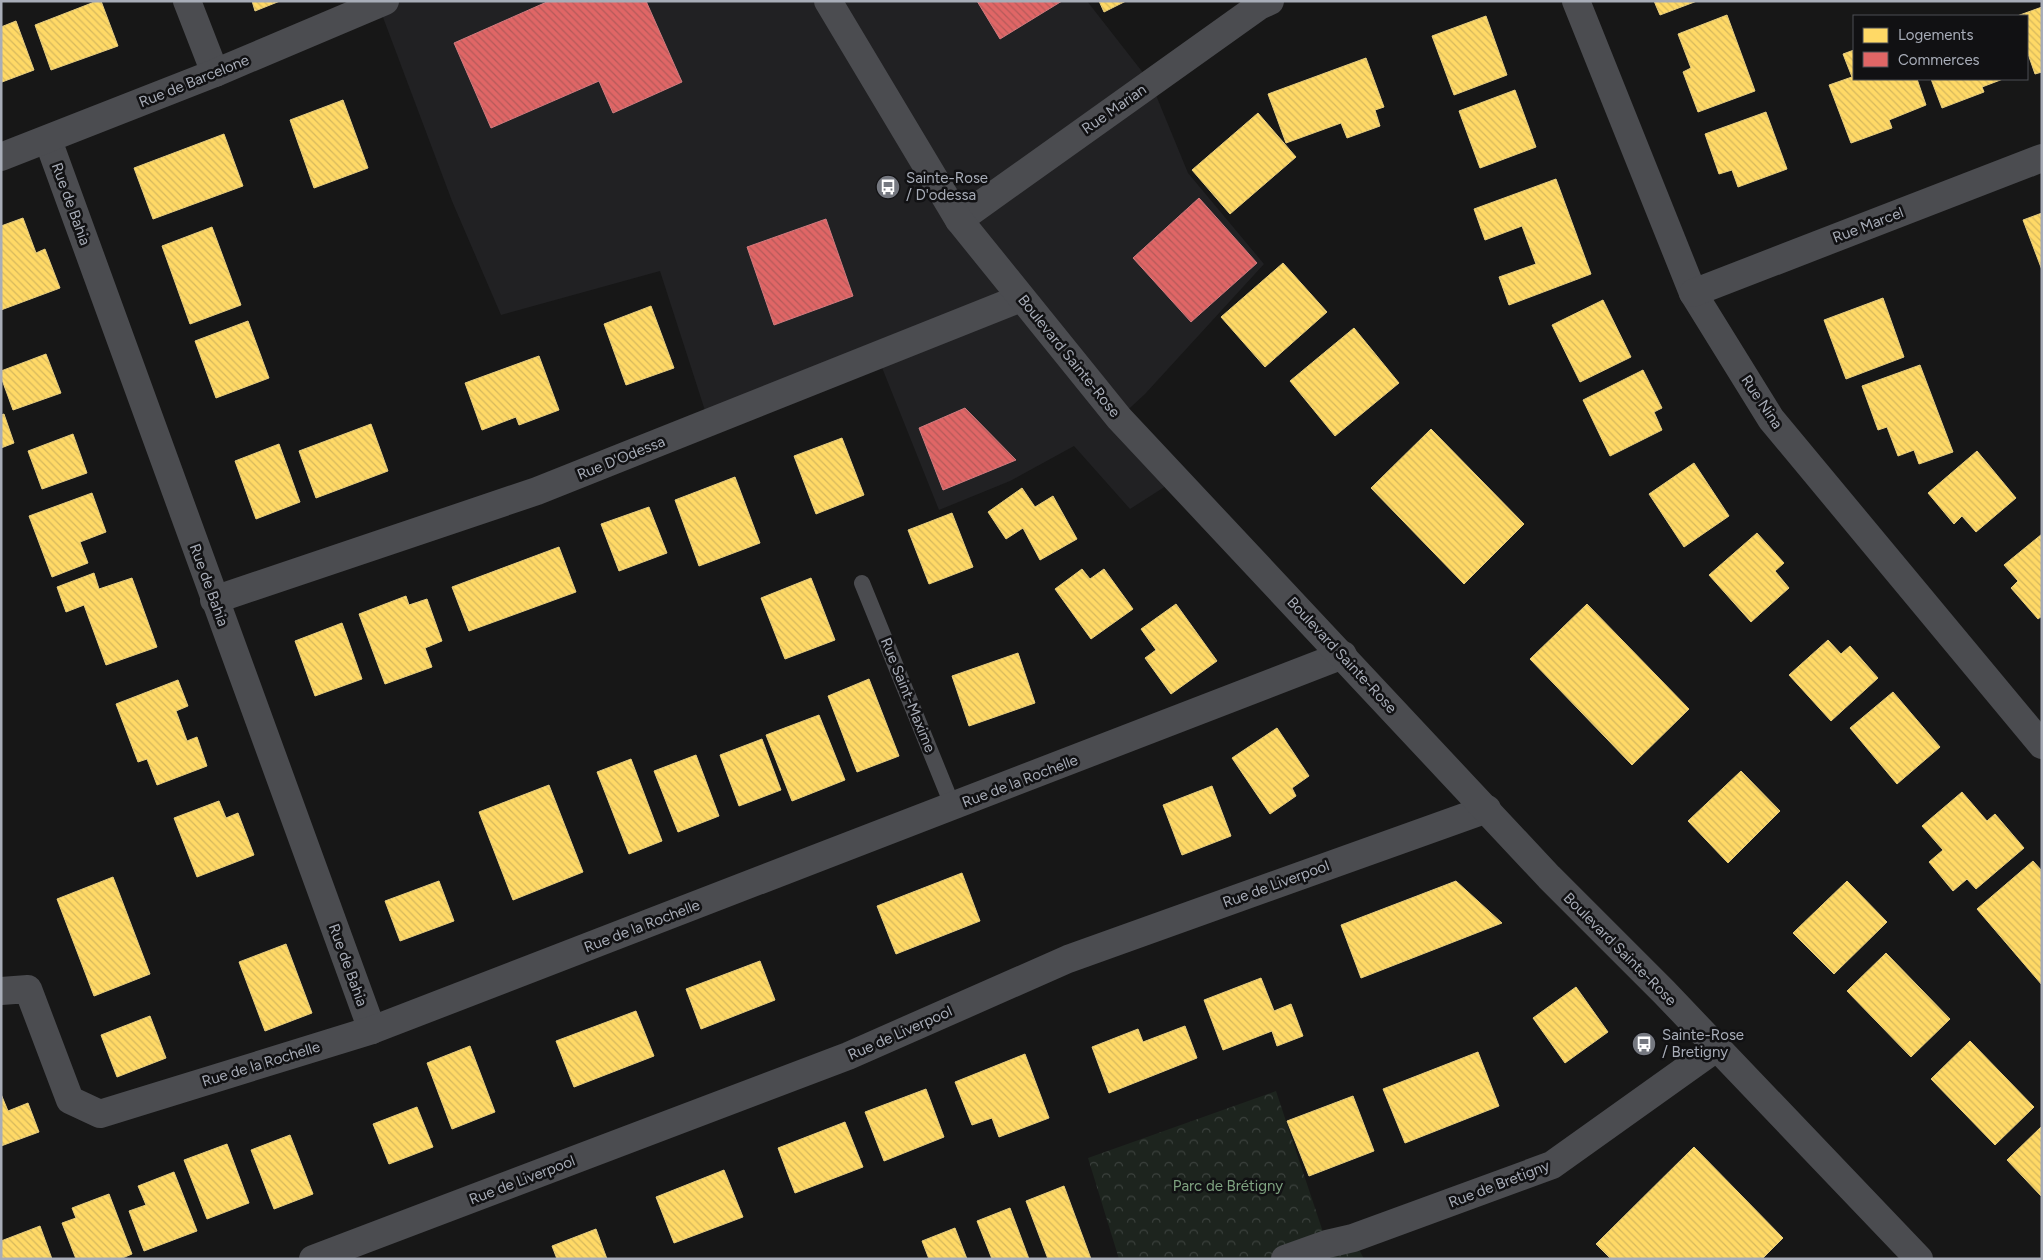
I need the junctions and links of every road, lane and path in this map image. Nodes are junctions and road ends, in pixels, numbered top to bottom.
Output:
1 (187, 1) edge
2 (385, 1) edge
3 (828, 1) edge
4 (1576, 1) edge
5 (1262, 3) edge
6 (215, 73) junction
7 (48, 140) junction
8 (1, 157) edge
9 (2042, 158) edge
10 (959, 220) junction
11 (1694, 293) junction
12 (1021, 298) junction
13 (862, 583) dead end
14 (214, 600) junction
15 (1343, 655) junction
16 (2042, 745) edge
17 (953, 807) junction
18 (1487, 809) junction
19 (1, 991) edge
20 (372, 1030) junction
21 (1716, 1048) junction
22 (313, 1259) edge
23 (1285, 1259) edge
24 (1919, 1259) edge

1 - 6 street
2 - 6 street, Rue de Barcelone
3 - 10 street, Boulevard Sainte-Rose
4 - 11 street, Rue Nina
5 - 10 street, Rue Marian
6 - 7 street, Rue de Barcelone
7 - 8 street, Rue de Barcelone
7 - 14 street, Rue de Bahia
9 - 11 street, Rue Marcel
10 - 12 street, Boulevard Sainte-Rose
11 - 16 street, Rue Nina
12 - 14 street, Rue D'Odessa
12 - 15 street, Boulevard Sainte-Rose
13 - 17 lane, Rue Saint-Maxime
14 - 20 street, Rue de Bahia
15 - 17 street, Rue de la Rochelle
15 - 18 street, Boulevard Sainte-Rose
17 - 20 street, Rue de la Rochelle
18 - 21 street, Boulevard Sainte-Rose
18 - 22 street, Rue de Liverpool
19 - 20 street, Rue de la Rochelle
21 - 23 street, Rue de Bretigny
21 - 24 street, Boulevard Sainte-Rose

